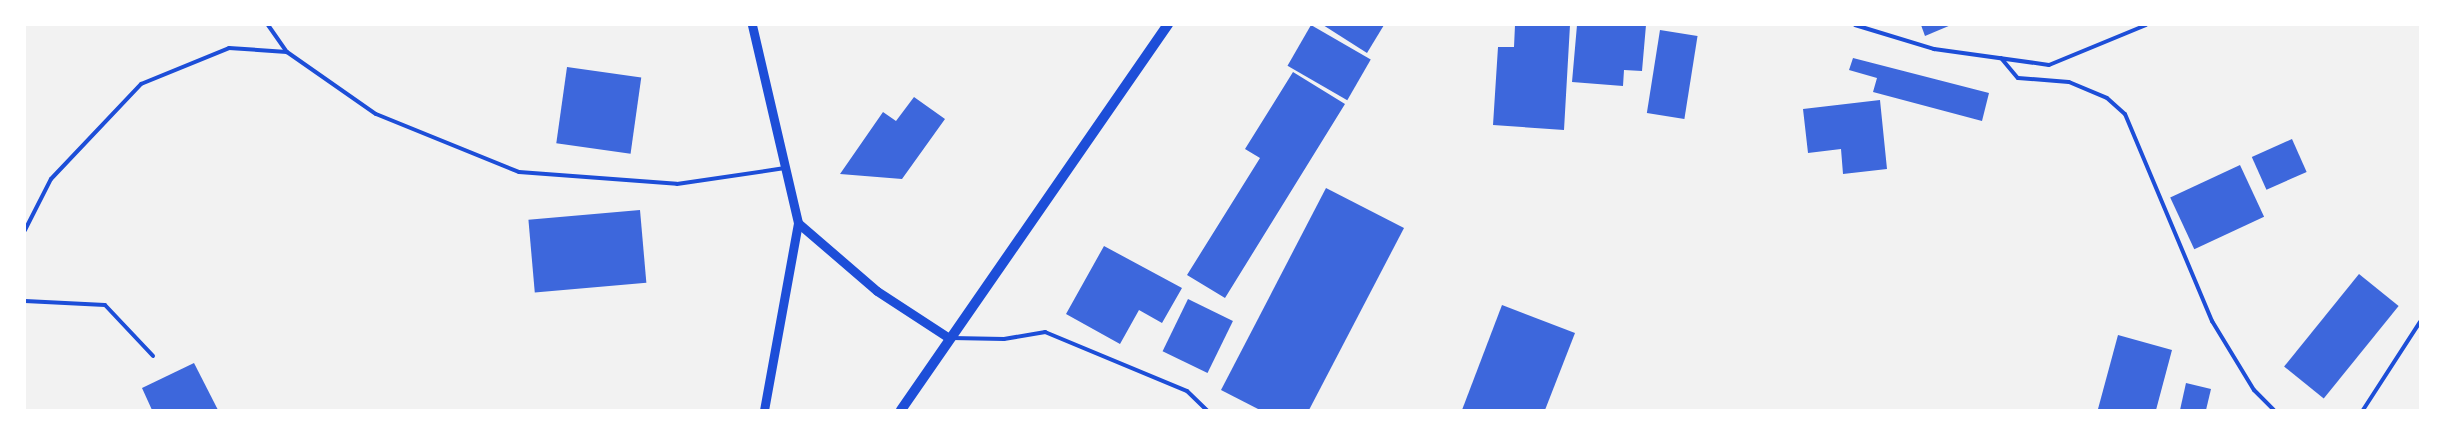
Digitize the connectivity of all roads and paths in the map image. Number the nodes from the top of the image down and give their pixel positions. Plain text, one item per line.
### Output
1 (268, 25) edge
2 (752, 25) edge
3 (1168, 25) edge
4 (1855, 25) edge
5 (2146, 25) edge
6 (287, 52) junction
7 (2001, 58) junction
8 (785, 168) junction
9 (798, 223) junction
10 (25, 230) edge
11 (25, 301) edge
12 (2420, 322) edge
13 (949, 338) junction
14 (153, 356) dead end
15 (764, 410) edge
16 (901, 410) edge
17 (1207, 410) edge
18 (2274, 410) edge
19 (2363, 410) edge

1 - 6 lane
2 - 8 street
3 - 13 main road
4 - 7 lane
5 - 7 lane
6 - 8 lane
6 - 10 lane
7 - 18 lane
8 - 9 street
9 - 13 street
9 - 15 street
11 - 14 lane
12 - 19 lane
13 - 16 main road
13 - 17 lane

